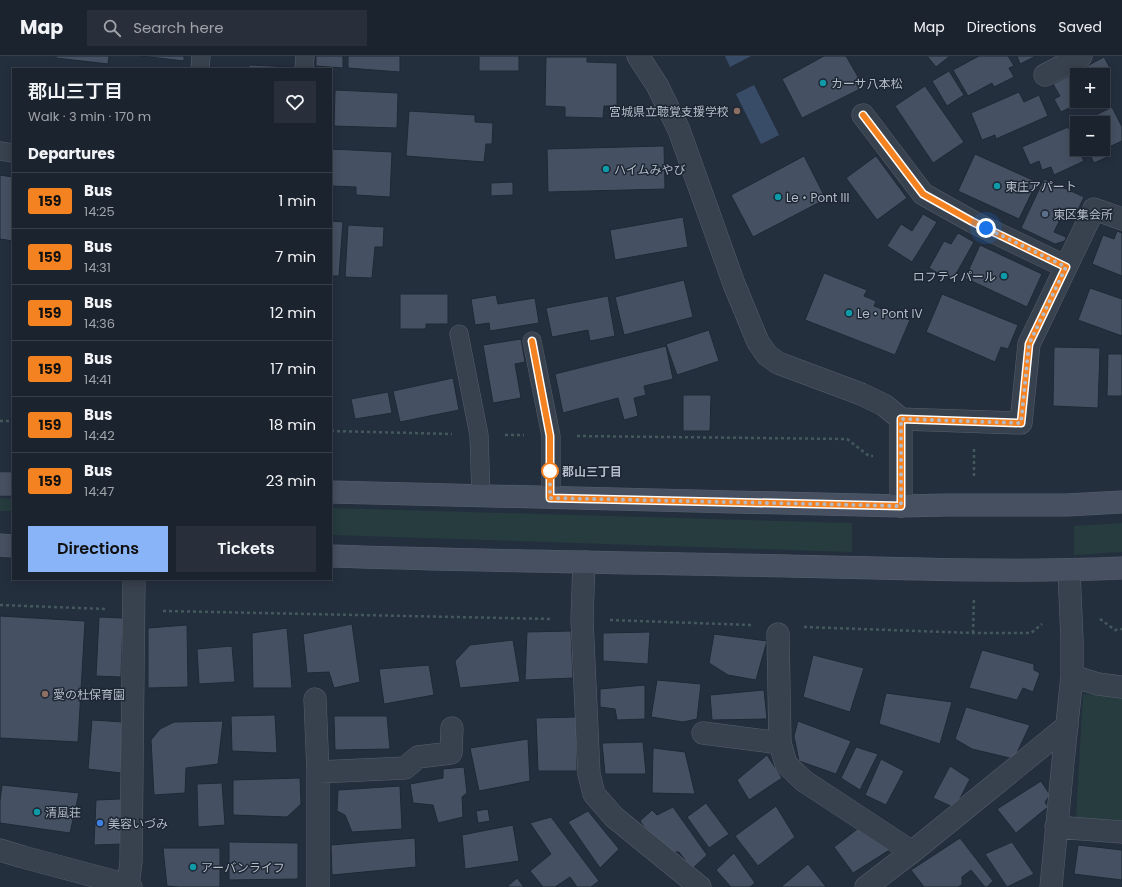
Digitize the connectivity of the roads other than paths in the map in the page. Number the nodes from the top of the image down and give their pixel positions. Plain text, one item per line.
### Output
1 (201, 56) edge
2 (305, 56) edge
3 (638, 56) edge
4 (1081, 56) edge
5 (200, 68) edge
6 (304, 68) edge
7 (1045, 75) dead end
8 (863, 115) dead end
9 (0, 151) edge
10 (12, 153) edge
11 (1122, 219) edge
12 (1066, 267) junction
13 (458, 334) dead end
14 (532, 341) dead end
15 (901, 419) junction
16 (0, 484) edge
17 (12, 484) edge
18 (332, 492) edge
19 (481, 496) junction
20 (550, 498) junction
21 (1122, 502) edge
22 (901, 506) junction
23 (0, 546) edge
24 (12, 546) edge
25 (332, 556) edge
26 (584, 562) junction
27 (1122, 568) edge
28 (1069, 571) junction
29 (134, 580) edge
30 (778, 634) dead end
31 (1072, 676) junction
32 (1122, 686) edge
33 (315, 699) dead end
34 (1067, 726) junction
35 (452, 728) dead end
36 (703, 733) dead end
37 (780, 743) junction
38 (318, 772) junction
39 (1056, 826) junction
40 (1122, 832) edge
41 (0, 850) edge
42 (912, 852) junction
43 (130, 886) edge
44 (318, 887) edge
45 (700, 887) edge
46 (866, 887) edge
47 (1051, 887) edge

1 - 5 lane
2 - 6 lane
3 - 15 street
4 - 7 street
8 - 12 street
9 - 10 lane
11 - 12 street
12 - 15 street
13 - 19 lane
14 - 20 lane
15 - 22 street
16 - 17 street
18 - 19 street
19 - 20 street
20 - 22 street
21 - 22 street
23 - 24 street
25 - 26 street
26 - 28 street
26 - 45 street
27 - 28 street
28 - 31 street
29 - 43 street
30 - 37 street
31 - 32 street
31 - 34 street
33 - 38 street
34 - 39 street
34 - 42 street
35 - 38 street
36 - 37 street
37 - 42 street
38 - 44 street
39 - 40 street
39 - 47 street
41 - 43 street
42 - 46 street

